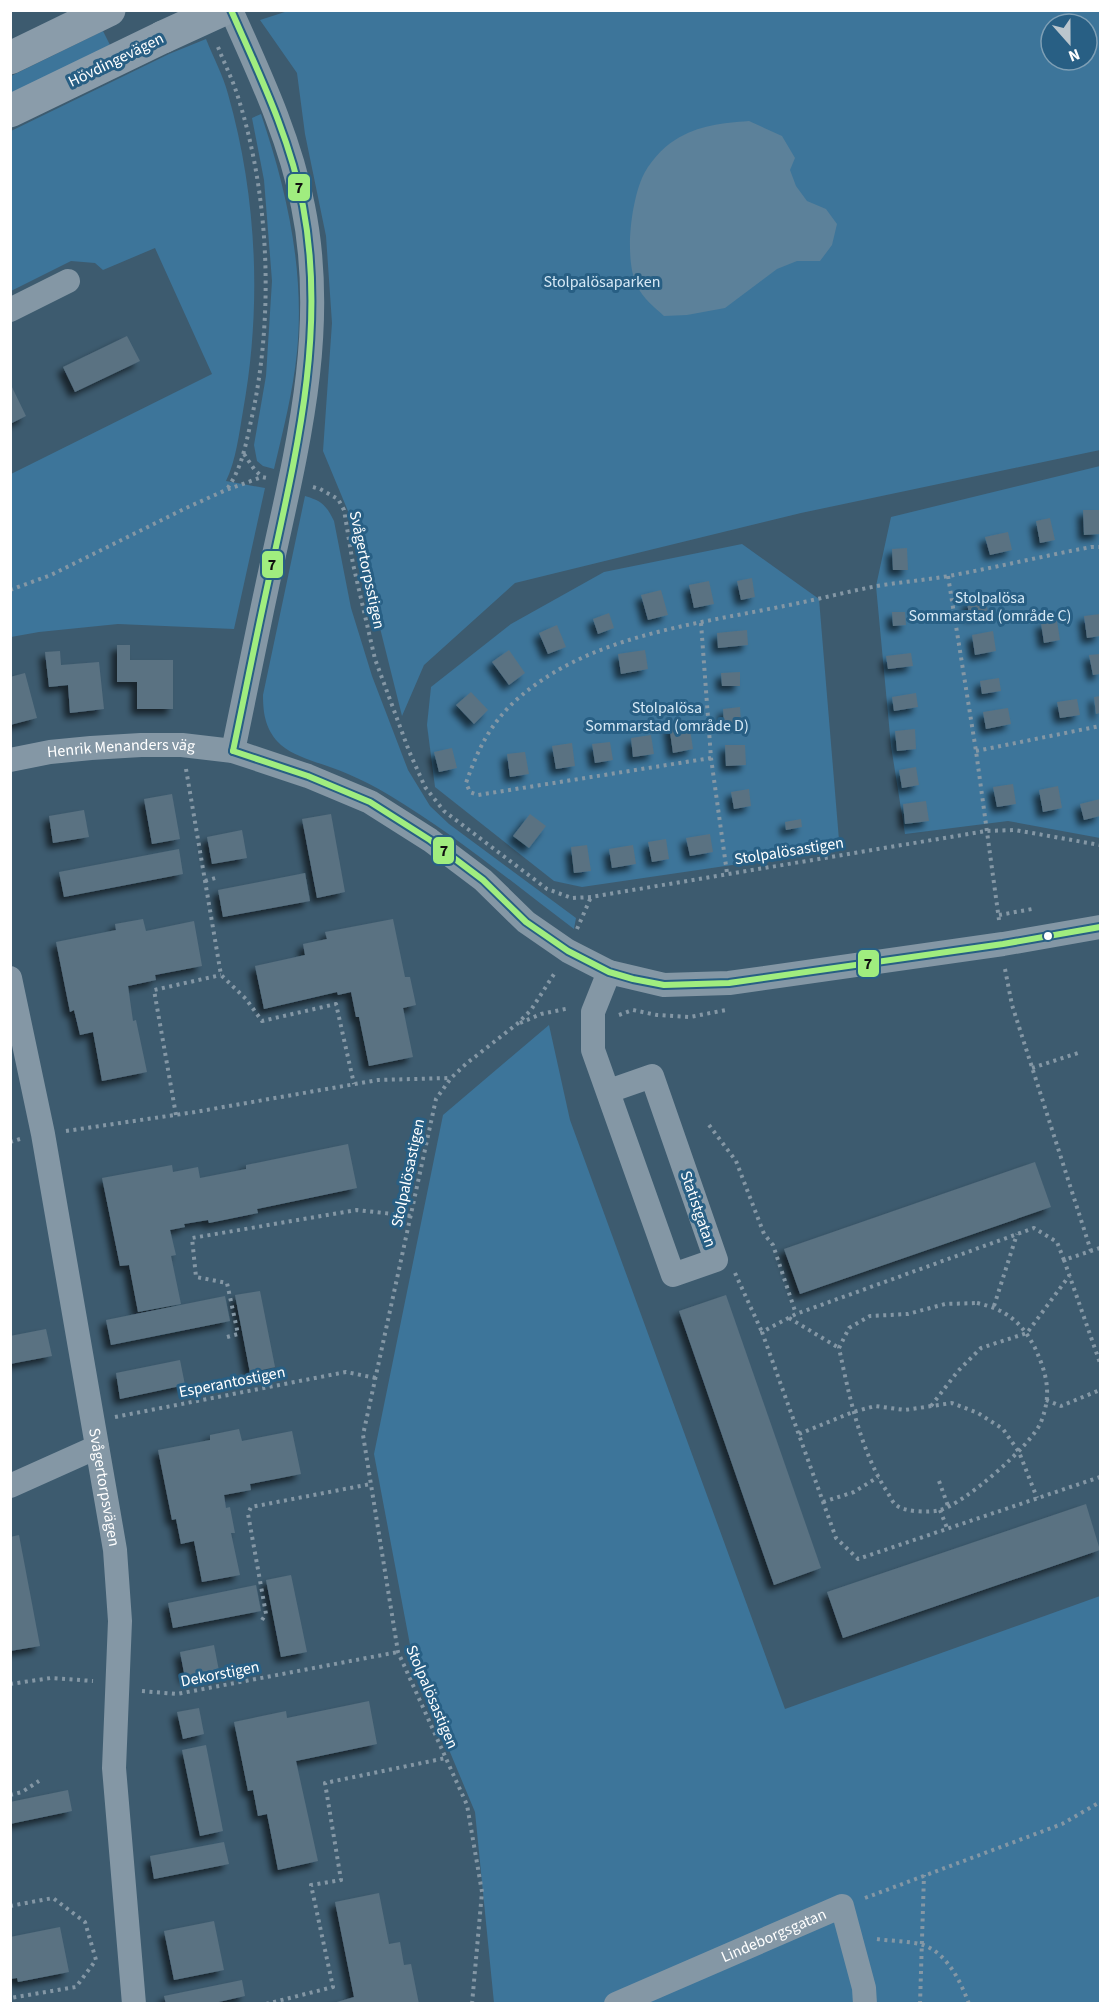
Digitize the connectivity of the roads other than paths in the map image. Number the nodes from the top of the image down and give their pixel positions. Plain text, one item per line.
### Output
1 (109, 10) edge
2 (222, 10) edge
3 (231, 10) edge
4 (10, 58) edge
5 (10, 111) edge
6 (68, 281) dead end
7 (10, 309) edge
8 (234, 751) junction
9 (10, 760) edge
10 (1101, 927) edge
11 (609, 972) junction
12 (10, 978) edge
13 (609, 1091) junction
14 (95, 1436) junction
15 (10, 1486) edge
16 (134, 2004) edge
17 (616, 2004) edge
18 (864, 2004) edge

1 - 4 street
2 - 5 street, Hövdingevägen, bridge
3 - 8 street
6 - 7 street
8 - 9 street, Henrik Menanders väg
8 - 11 street, Henrik Menanders väg
10 - 11 street, Henrik Menanders väg
11 - 13 street, Statistgatan
12 - 14 street, Svågertorpsvägen
13 - 13 street, Statistgatan
14 - 15 street
14 - 16 street, Svågertorpsvägen
17 - 18 street, Lindeborgsgatan

